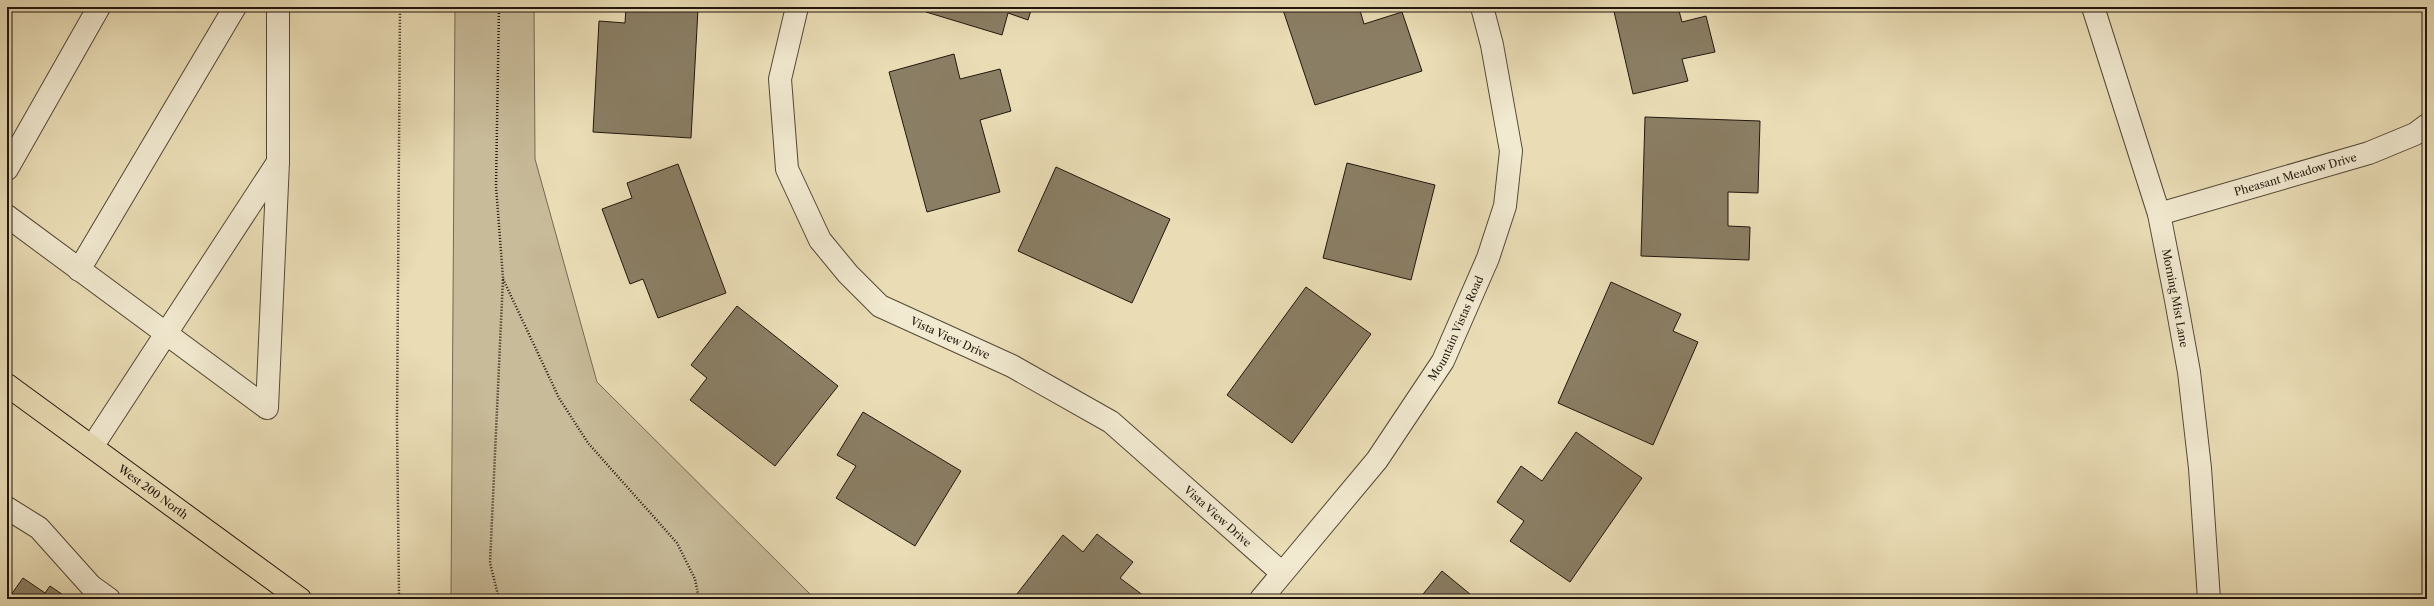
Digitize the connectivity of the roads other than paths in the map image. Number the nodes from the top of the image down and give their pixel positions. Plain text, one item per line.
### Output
1 (100, 7) edge
2 (235, 7) edge
3 (278, 7) edge
4 (797, 7) edge
5 (1482, 7) edge
6 (2093, 7) edge
7 (2427, 126) edge
8 (278, 162) junction
9 (7, 168) edge
10 (2159, 214) junction
11 (7, 216) edge
12 (79, 270) junction
13 (166, 334) junction
14 (7, 385) edge
15 (92, 447) junction
16 (7, 508) edge
17 (1282, 573) junction
18 (109, 599) edge
19 (300, 599) edge
20 (1261, 599) edge
21 (2208, 599) edge

1 - 9 street
2 - 12 street
3 - 8 street
4 - 17 street, Vista View Drive
5 - 17 street, Mountain Vistas Road
6 - 10 street, Morning Mist Lane
7 - 10 street, Pheasant Meadow Drive
8 - 13 street
8 - 13 street
10 - 21 street, Morning Mist Lane
11 - 12 street
12 - 13 street
13 - 15 street
14 - 15 main road, West 200 North
15 - 19 main road, West 200 North
16 - 18 street
17 - 20 street, Mountain Vistas Road

